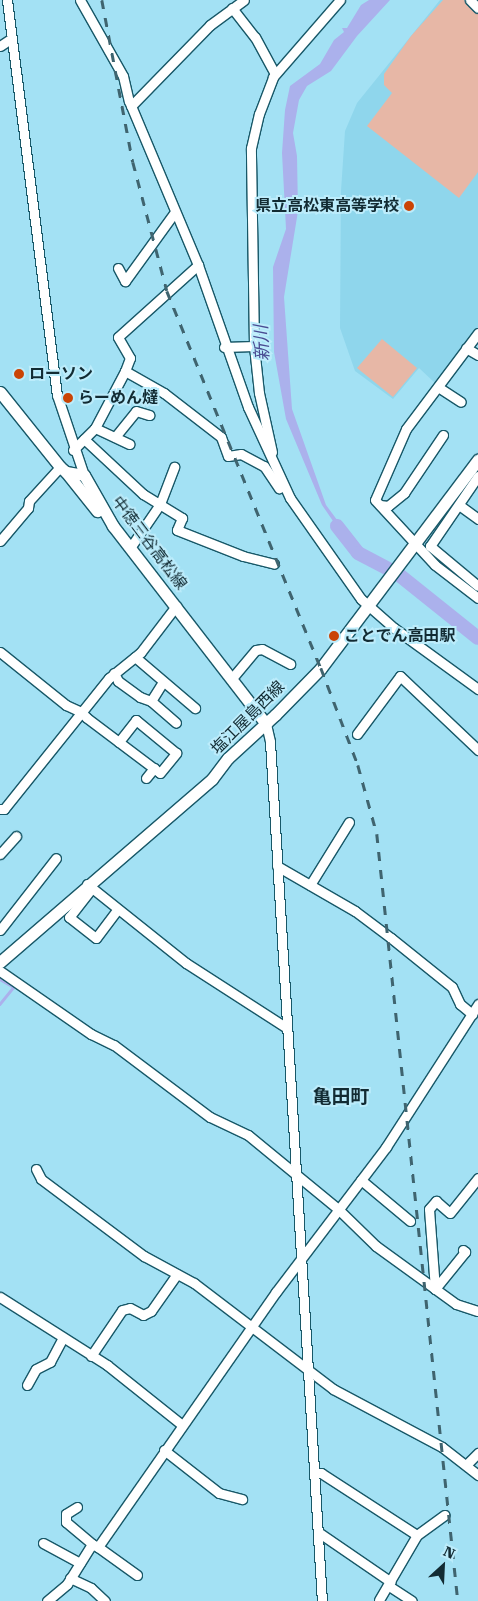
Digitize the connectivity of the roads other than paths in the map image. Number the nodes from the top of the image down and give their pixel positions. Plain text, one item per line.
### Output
1 (7, 0) edge
2 (80, 0) edge
3 (244, 0) edge
4 (340, 0) edge
5 (470, 0) edge
6 (232, 8) junction
7 (478, 8) edge
8 (12, 38) junction
9 (0, 46) edge
10 (275, 74) junction
11 (131, 106) junction
12 (175, 212) junction
13 (198, 266) junction
14 (118, 268) dead end
15 (478, 333) edge
16 (254, 346) junction
17 (224, 347) junction
18 (466, 348) junction
19 (478, 355) edge
20 (125, 371) junction
21 (438, 387) junction
22 (0, 392) edge
23 (461, 402) dead end
24 (149, 415) dead end
25 (95, 428) junction
26 (443, 435) dead end
27 (115, 437) junction
28 (84, 438) junction
29 (130, 444) dead end
30 (73, 450) junction
31 (478, 460) edge
32 (274, 462) junction
33 (174, 467) dead end
34 (63, 469) junction
35 (84, 475) junction
36 (478, 476) edge
37 (290, 498) junction
38 (160, 504) junction
39 (380, 505) junction
40 (459, 505) junction
41 (478, 519) edge
42 (113, 526) junction
43 (0, 542) edge
44 (130, 548) junction
45 (413, 548) junction
46 (274, 564) dead end
47 (478, 586) edge
48 (478, 598) edge
49 (371, 605) junction
50 (176, 606) junction
51 (0, 652) edge
52 (134, 657) junction
53 (290, 664) dead end
54 (114, 673) junction
55 (233, 677) junction
56 (161, 685) dead end
57 (478, 689) edge
58 (151, 700) junction
59 (196, 708) dead end
60 (81, 712) junction
61 (176, 723) dead end
62 (266, 724) junction
63 (358, 734) dead end
64 (119, 742) junction
65 (478, 750) edge
66 (154, 768) junction
67 (146, 778) dead end
68 (0, 809) edge
69 (349, 822) dead end
70 (16, 836) dead end
71 (0, 854) edge
72 (56, 858) dead end
73 (277, 866) junction
74 (310, 885) junction
75 (89, 886) junction
76 (117, 910) junction
77 (0, 930) edge
78 (0, 962) edge
79 (0, 971) edge
80 (478, 1004) edge
81 (472, 1014) junction
82 (287, 1028) junction
83 (36, 1170) dead end
84 (296, 1176) junction
85 (478, 1178) edge
86 (362, 1180) junction
87 (338, 1208) junction
88 (410, 1220) dead end
89 (463, 1250) dead end
90 (301, 1258) junction
91 (177, 1274) junction
92 (436, 1289) junction
93 (0, 1297) edge
94 (478, 1311) edge
95 (252, 1325) junction
96 (63, 1338) junction
97 (91, 1356) junction
98 (308, 1368) junction
99 (27, 1385) dead end
100 (181, 1424) junction
101 (164, 1450) junction
102 (478, 1453) edge
103 (468, 1464) junction
104 (314, 1472) junction
105 (478, 1476) edge
106 (242, 1499) dead end
107 (77, 1507) dead end
108 (445, 1515) dead end
109 (318, 1532) junction
110 (416, 1536) junction
111 (43, 1543) dead end
112 (95, 1545) junction
113 (80, 1563) junction
114 (137, 1575) dead end
115 (70, 1578) junction
116 (390, 1584) junction
117 (380, 1600) edge
118 (47, 1601) edge
119 (104, 1601) edge
120 (322, 1601) edge
121 (412, 1601) edge

1 - 8 street
2 - 11 street
3 - 6 street
4 - 10 street
5 - 7 street
6 - 10 street
6 - 11 street
8 - 9 street
8 - 30 street
10 - 16 street
11 - 12 street
12 - 13 street
12 - 14 street
13 - 17 street
13 - 20 street
15 - 18 street
16 - 17 street
16 - 32 street
17 - 32 street
18 - 19 street
18 - 21 street
20 - 25 street
20 - 37 street
21 - 23 street
21 - 39 street
22 - 34 main road
24 - 27 street
25 - 27 street
25 - 28 street
26 - 39 street
27 - 29 street
28 - 30 street
28 - 38 street
30 - 35 street
31 - 45 main road, 塩江屋島西線
32 - 37 street
33 - 38 street
34 - 35 main road
34 - 42 main road
34 - 43 street
35 - 42 main road, 中徳三谷高松線
36 - 40 street
37 - 49 street
38 - 44 street
38 - 46 street
39 - 45 street
40 - 41 street
40 - 47 street
42 - 44 main road, 中徳三谷高松線
44 - 50 main road, 中徳三谷高松線
45 - 48 street
45 - 49 main road, 塩江屋島西線
49 - 57 street
49 - 62 main road, 塩江屋島西線
50 - 52 street
50 - 55 main road, 中徳三谷高松線
51 - 60 street
52 - 54 street
52 - 59 street
53 - 55 street
54 - 58 street
54 - 60 street
55 - 62 main road, 中徳三谷高松線
56 - 58 street
58 - 61 street
60 - 64 street
60 - 68 street
62 - 73 street
62 - 75 main road, 塩江屋島西線
63 - 65 street
64 - 66 street
64 - 66 street
66 - 67 street
69 - 74 street
70 - 71 street
72 - 77 street
73 - 74 street
73 - 82 street
74 - 81 street
75 - 76 street
75 - 76 street
75 - 78 main road, 塩江屋島西線
76 - 82 street
79 - 84 street
80 - 81 street
81 - 86 street
82 - 84 street
83 - 91 street
84 - 87 street
84 - 90 street
85 - 92 street
86 - 87 street
86 - 88 street
87 - 90 street
87 - 92 street
89 - 92 street
90 - 95 street
90 - 98 street
91 - 95 street
91 - 97 street
92 - 94 street
93 - 96 street
95 - 98 street
95 - 100 street
96 - 97 street
96 - 99 street
97 - 100 street
98 - 103 street
98 - 104 street
100 - 101 street
101 - 106 street
101 - 112 street
102 - 103 street
103 - 105 street
104 - 109 street
104 - 110 street
107 - 112 street
108 - 110 street
109 - 116 street
109 - 120 street
110 - 116 street
111 - 113 street
112 - 113 street
112 - 114 street
113 - 115 street
115 - 118 street
115 - 119 street
116 - 117 street
116 - 121 street

